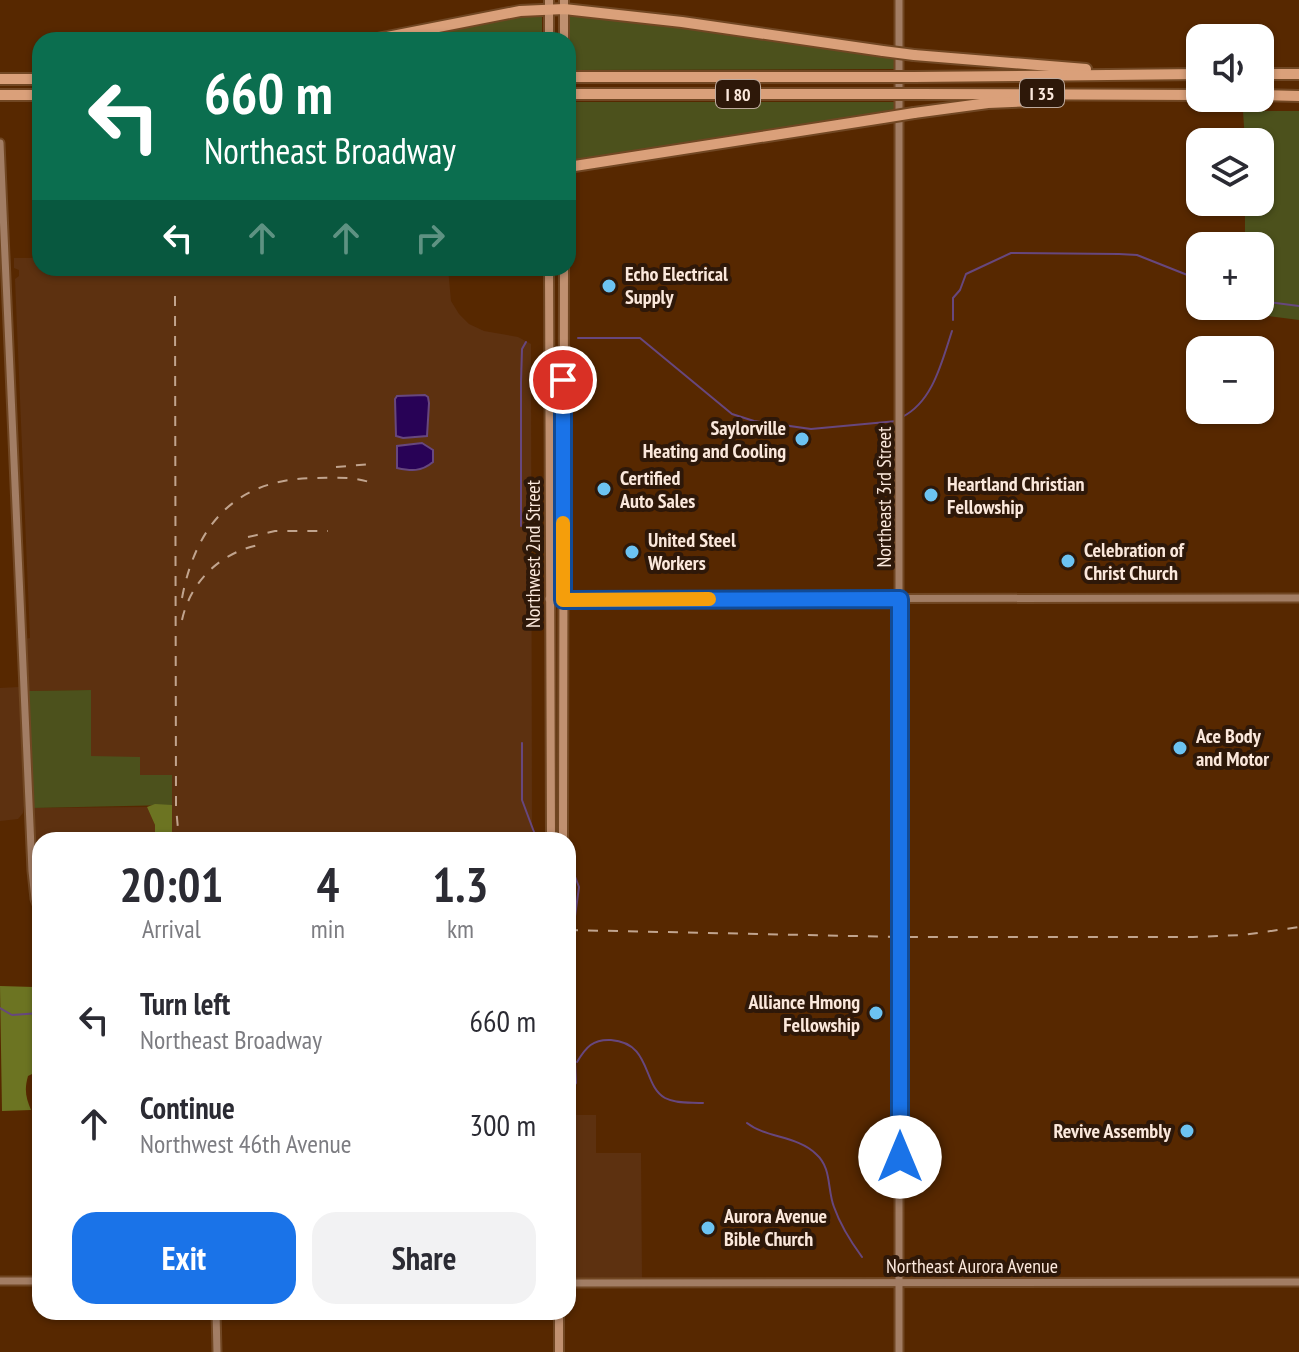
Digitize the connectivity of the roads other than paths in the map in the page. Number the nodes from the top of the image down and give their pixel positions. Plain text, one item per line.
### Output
1 (535, 0) edge
2 (899, 0) edge
3 (549, 4) edge
4 (564, 4) edge
5 (504, 14) junction
6 (413, 32) edge
7 (549, 32) edge
8 (564, 32) edge
9 (1168, 74) junction
10 (1186, 74) edge
11 (1274, 74) edge
12 (1299, 74) edge
13 (576, 77) edge
14 (0, 79) edge
15 (32, 79) edge
16 (576, 94) edge
17 (914, 94) joint
18 (0, 95) edge
19 (32, 95) edge
20 (1171, 95) junction
21 (1186, 95) edge
22 (1274, 95) edge
23 (1299, 96) edge
24 (0, 143) edge
25 (576, 166) edge
26 (549, 276) edge
27 (564, 276) edge
28 (1299, 598) edge
29 (549, 599) junction
30 (900, 599) junction
31 (563, 600) junction
32 (551, 832) edge
33 (563, 832) edge
34 (32, 871) edge
35 (0, 1281) edge
36 (32, 1281) edge
37 (1299, 1282) edge
38 (576, 1283) edge
39 (900, 1283) junction
40 (216, 1320) edge
41 (559, 1320) edge
42 (217, 1352) edge
43 (559, 1352) edge
44 (899, 1352) edge

1 - 5 highway
2 - 30 street, Northeast 3rd Street
3 - 4 highway
3 - 5 highway
3 - 7 main road
4 - 8 main road
4 - 9 highway, bridge
5 - 6 highway
9 - 10 highway, I 80
9 - 13 highway, I 80, bridge
11 - 12 highway
14 - 15 highway
16 - 17 highway, I 80, bridge
17 - 20 highway, I 35
18 - 19 highway
20 - 21 highway, I 35
20 - 25 highway, bridge
22 - 23 highway
24 - 34 street
26 - 29 main road, Northwest 2nd Street
27 - 31 main road, Northwest 2nd Street
28 - 30 street
29 - 31 street
29 - 32 main road, Northwest 2nd Street
30 - 31 street
30 - 39 street, Northeast 3rd Street
31 - 33 main road, Northwest 2nd Street
35 - 36 street
37 - 39 street, Northeast Aurora Avenue
38 - 39 street, Northeast Aurora Avenue
39 - 44 street, Northeast 3rd Street
40 - 42 street
41 - 43 main road

